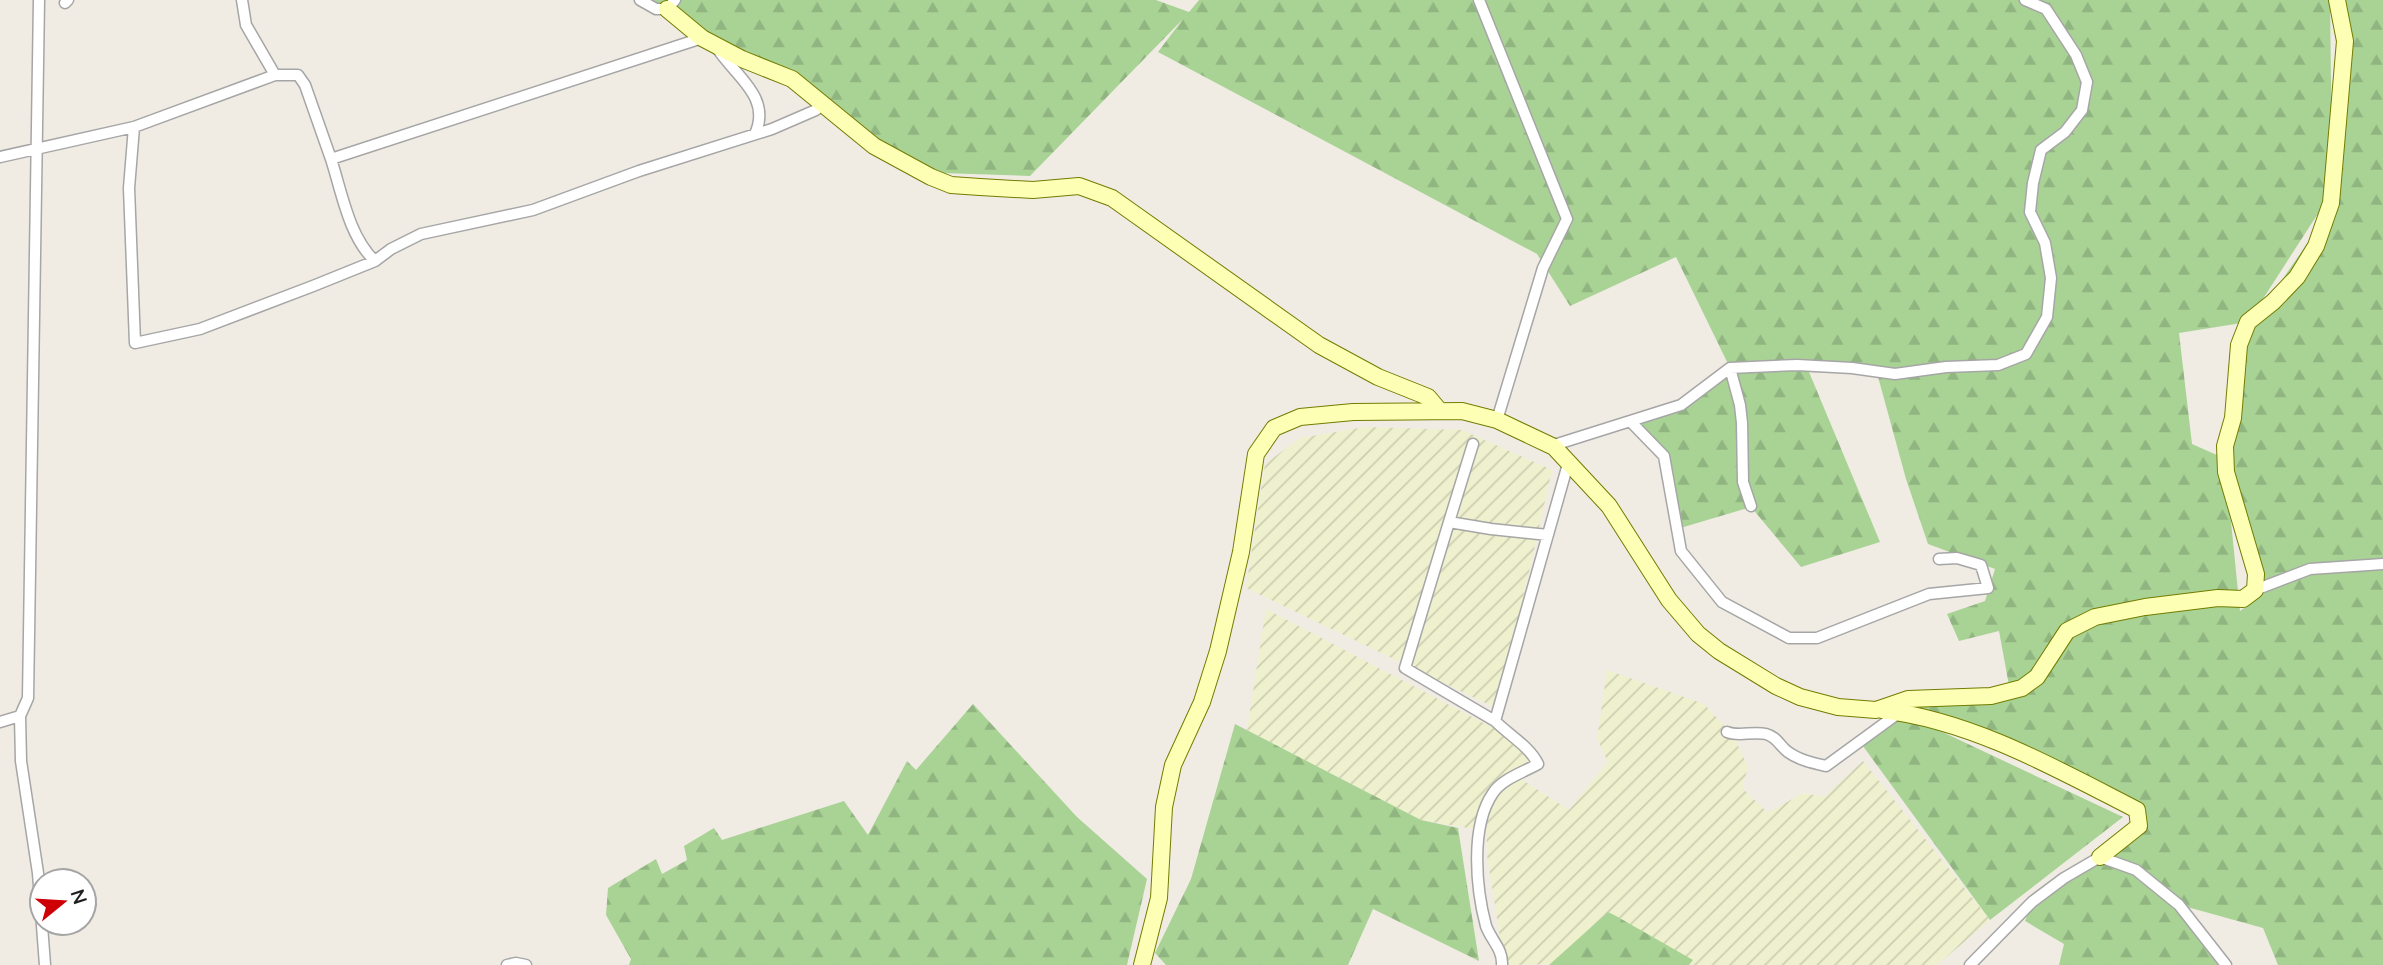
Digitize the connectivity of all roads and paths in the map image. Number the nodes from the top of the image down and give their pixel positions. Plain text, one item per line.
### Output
1 (39, 0) edge
2 (242, 0) edge
3 (640, 0) edge
4 (1479, 0) edge
5 (2025, 0) edge
6 (2337, 0) edge
7 (671, 5) edge
8 (708, 41) junction
9 (275, 75) junction
10 (823, 103) junction
11 (134, 127) junction
12 (755, 134) junction
13 (36, 150) junction
14 (0, 158) edge
15 (331, 159) junction
16 (375, 261) junction
17 (1730, 368) junction
18 (1439, 410) junction
19 (1497, 420) junction
20 (1631, 422) junction
21 (1474, 444) dead end
22 (1551, 446) junction
23 (1568, 464) junction
24 (1751, 506) dead end
25 (1449, 522) junction
26 (1548, 535) junction
27 (1939, 559) dead end
28 (2383, 564) edge
29 (2255, 590) junction
30 (1876, 710) junction
31 (1900, 712) junction
32 (20, 716) junction
33 (1495, 721) junction
34 (0, 722) edge
35 (1727, 732) dead end
36 (2100, 857) junction
37 (45, 965) edge
38 (507, 965) edge
39 (526, 965) edge
40 (1142, 965) edge
41 (1502, 965) edge
42 (1969, 965) edge
43 (2226, 965) edge

1 - 13 street
2 - 9 street
3 - 7 street
4 - 19 street
5 - 17 street
6 - 29 street
7 - 8 street
8 - 10 street
8 - 12 street
8 - 15 street
9 - 11 street
9 - 15 street
10 - 12 street
10 - 18 street
11 - 13 street
11 - 16 street
12 - 16 street
13 - 14 street
13 - 32 street
15 - 16 street
17 - 20 street
17 - 24 street
18 - 19 street
18 - 40 street
19 - 22 street
20 - 22 street
20 - 27 street
21 - 25 street
22 - 23 street
23 - 26 street
23 - 30 street
25 - 26 street
25 - 33 street
26 - 33 street
28 - 29 street
29 - 30 street
30 - 31 street
31 - 35 street
31 - 36 street
32 - 34 street
32 - 37 street
33 - 41 street
36 - 42 street
36 - 43 street
38 - 39 street

